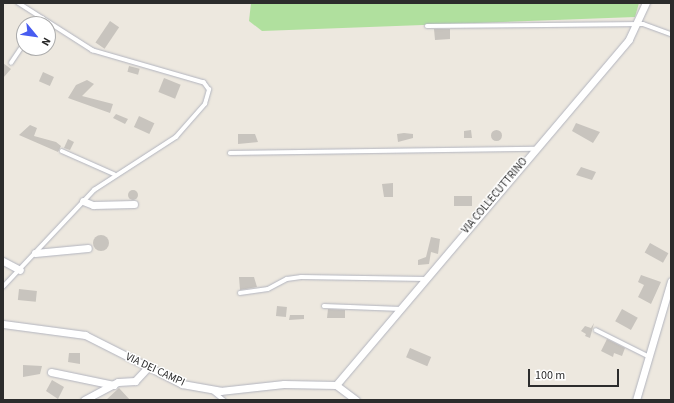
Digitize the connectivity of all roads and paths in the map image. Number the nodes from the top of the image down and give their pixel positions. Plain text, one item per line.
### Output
1 (18, 3) edge
2 (646, 3) edge
3 (39, 16) edge
4 (638, 25) junction
5 (427, 26) dead end
6 (56, 27) edge
7 (671, 34) edge
8 (16, 56) edge
9 (11, 63) dead end
10 (534, 149) junction
11 (62, 151) dead end
12 (230, 153) dead end
13 (114, 174) junction
14 (83, 201) junction
15 (134, 204) dead end
16 (88, 248) dead end
17 (35, 253) junction
18 (3, 261) edge
19 (20, 270) junction
20 (426, 279) junction
21 (671, 281) edge
22 (3, 287) edge
23 (240, 293) dead end
24 (324, 306) dead end
25 (400, 309) junction
26 (3, 324) edge
27 (596, 330) dead end
28 (648, 356) junction
29 (148, 367) junction
30 (51, 372) dead end
31 (114, 385) junction
32 (336, 385) junction
33 (209, 389) junction
34 (84, 400) edge
35 (224, 400) edge
36 (356, 400) edge
37 (636, 400) edge

1 - 3 lane
2 - 4 street, VIA COLLECUTTRINO
4 - 5 lane
4 - 7 lane
4 - 10 street, VIA COLLECUTTRINO
6 - 13 lane
8 - 9 lane
10 - 12 lane
10 - 20 street, VIA COLLECUTTRINO
11 - 13 lane
13 - 14 lane
14 - 15 street
14 - 17 lane
16 - 17 street
17 - 19 lane
18 - 19 street
19 - 22 lane
20 - 23 lane
20 - 25 street, VIA COLLECUTTRINO
21 - 28 street
24 - 25 lane
25 - 32 street, VIA COLLECUTTRINO
26 - 29 street, VIA DEI CAMPI
27 - 28 lane
28 - 37 street
29 - 31 street
29 - 33 street, VIA DEI CAMPI
30 - 31 street
31 - 34 street
32 - 33 street, VIA DEI CAMPI
32 - 36 street
33 - 35 lane

